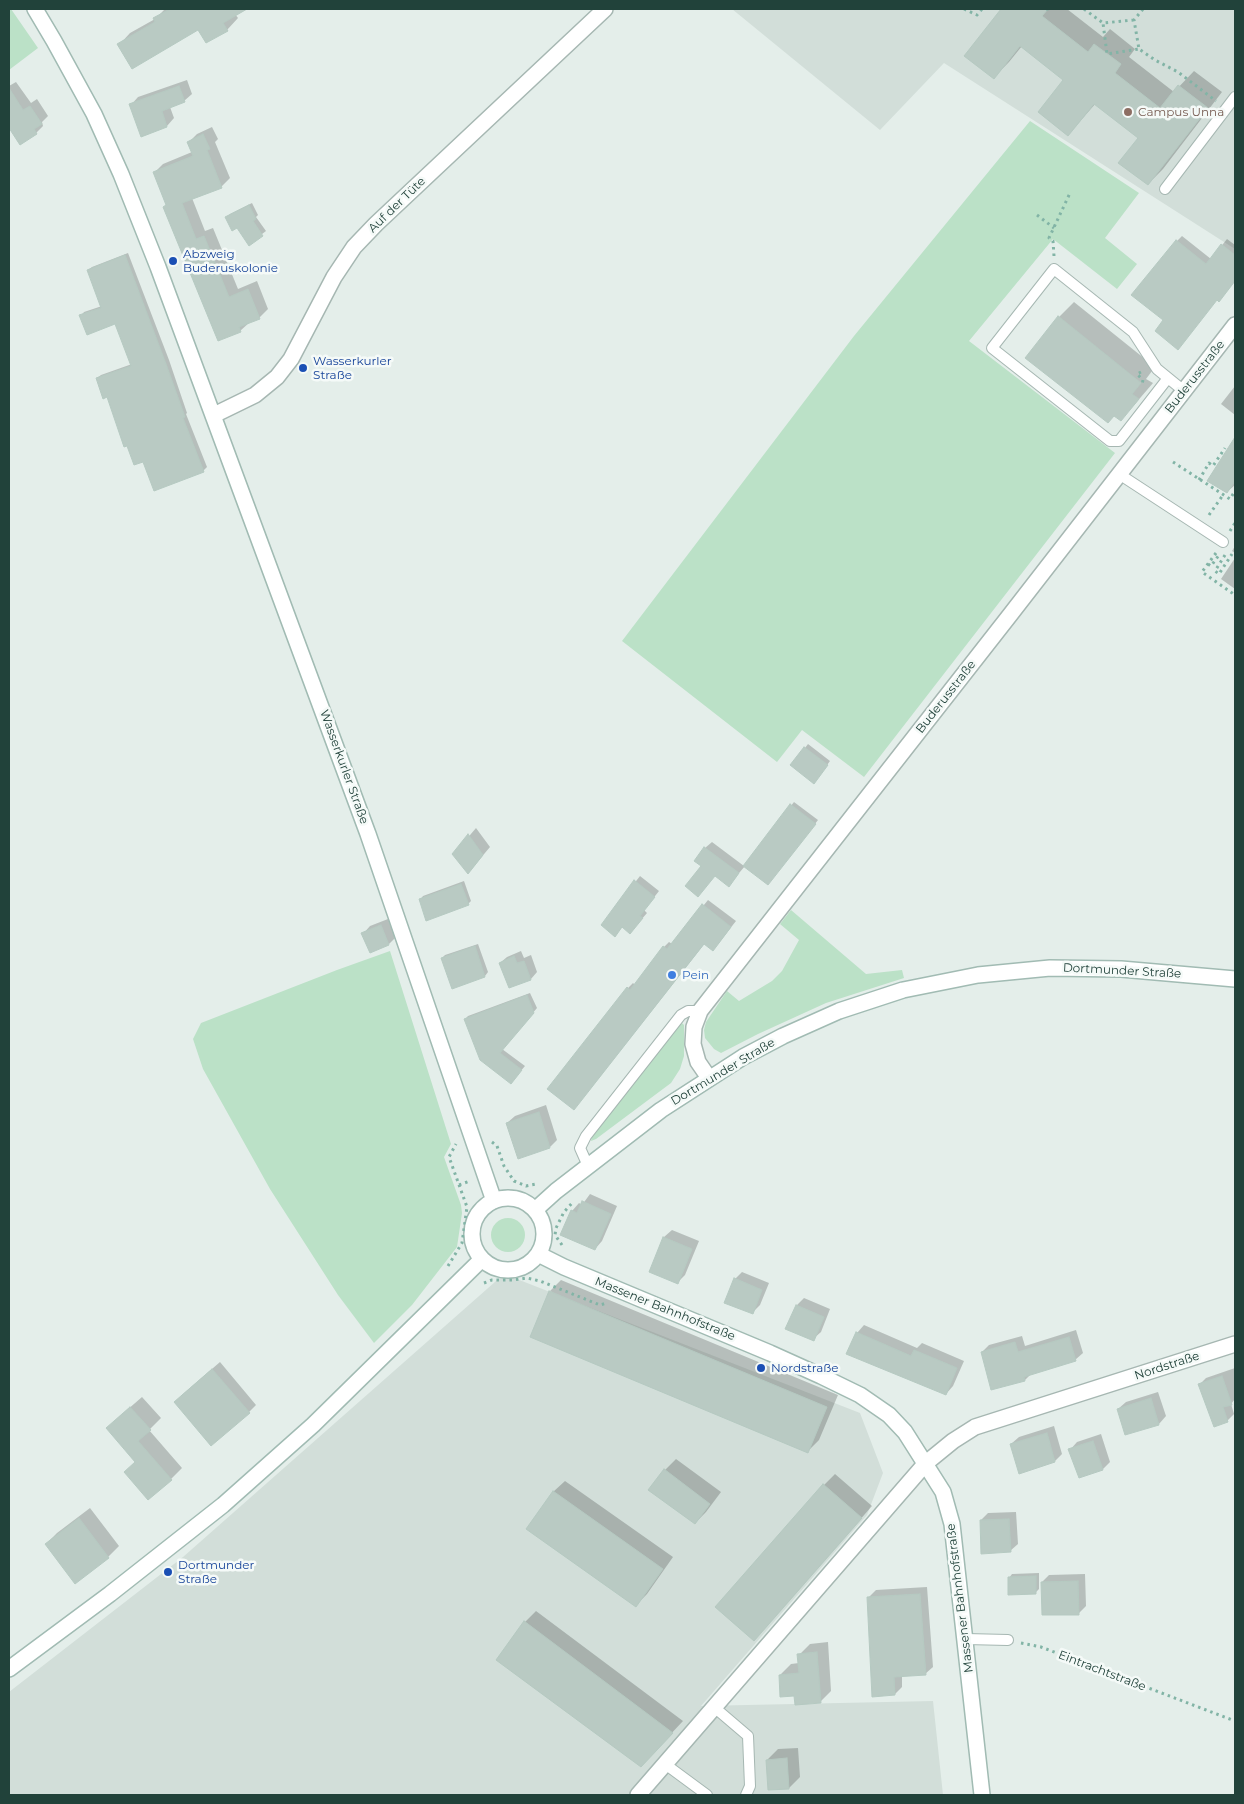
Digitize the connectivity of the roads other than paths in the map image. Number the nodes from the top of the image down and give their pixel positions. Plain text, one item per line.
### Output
1 (35, 9) edge
2 (605, 9) edge
3 (1235, 97) edge
4 (1166, 189) dead end
5 (1235, 325) edge
6 (1168, 378) junction
7 (1184, 391) junction
8 (214, 415) junction
9 (1120, 474) junction
10 (1223, 542) dead end
11 (1235, 979) edge
12 (700, 1011) junction
13 (709, 1078) junction
14 (588, 1166) junction
15 (494, 1201) junction
16 (535, 1210) junction
17 (538, 1254) junction
18 (482, 1259) junction
19 (1235, 1344) edge
20 (926, 1463) junction
21 (966, 1638) junction
22 (1008, 1640) road end
23 (9, 1670) edge
24 (714, 1707) junction
25 (665, 1764) junction
26 (638, 1795) edge
27 (707, 1795) edge
28 (746, 1795) edge
29 (982, 1795) edge

1 - 8 main road, Wasserkurler Straße
2 - 8 main road, Auf der Tüte
3 - 4 lane
5 - 7 main road, Buderusstraße
6 - 6 lane
6 - 7 lane
7 - 9 main road, Buderusstraße
8 - 15 main road, Wasserkurler Straße
9 - 10 lane
9 - 12 main road, Buderusstraße
11 - 13 main road, Dortmunder Straße
12 - 13 main road, Buderusstraße
12 - 14 lane
13 - 14 main road, Dortmunder Straße
14 - 16 main road, Dortmunder Straße
15 - 16 main road
15 - 18 main road
16 - 17 main road
17 - 18 main road
17 - 20 main road, Massener Bahnhofstraße
18 - 23 main road
19 - 20 main road, Nordstraße
20 - 21 main road, Massener Bahnhofstraße
20 - 24 main road, Nordstraße
21 - 22 lane
21 - 29 main road, Massener Bahnhofstraße
24 - 25 main road, Nordstraße
24 - 28 lane
25 - 26 main road, Nordstraße
25 - 27 lane

